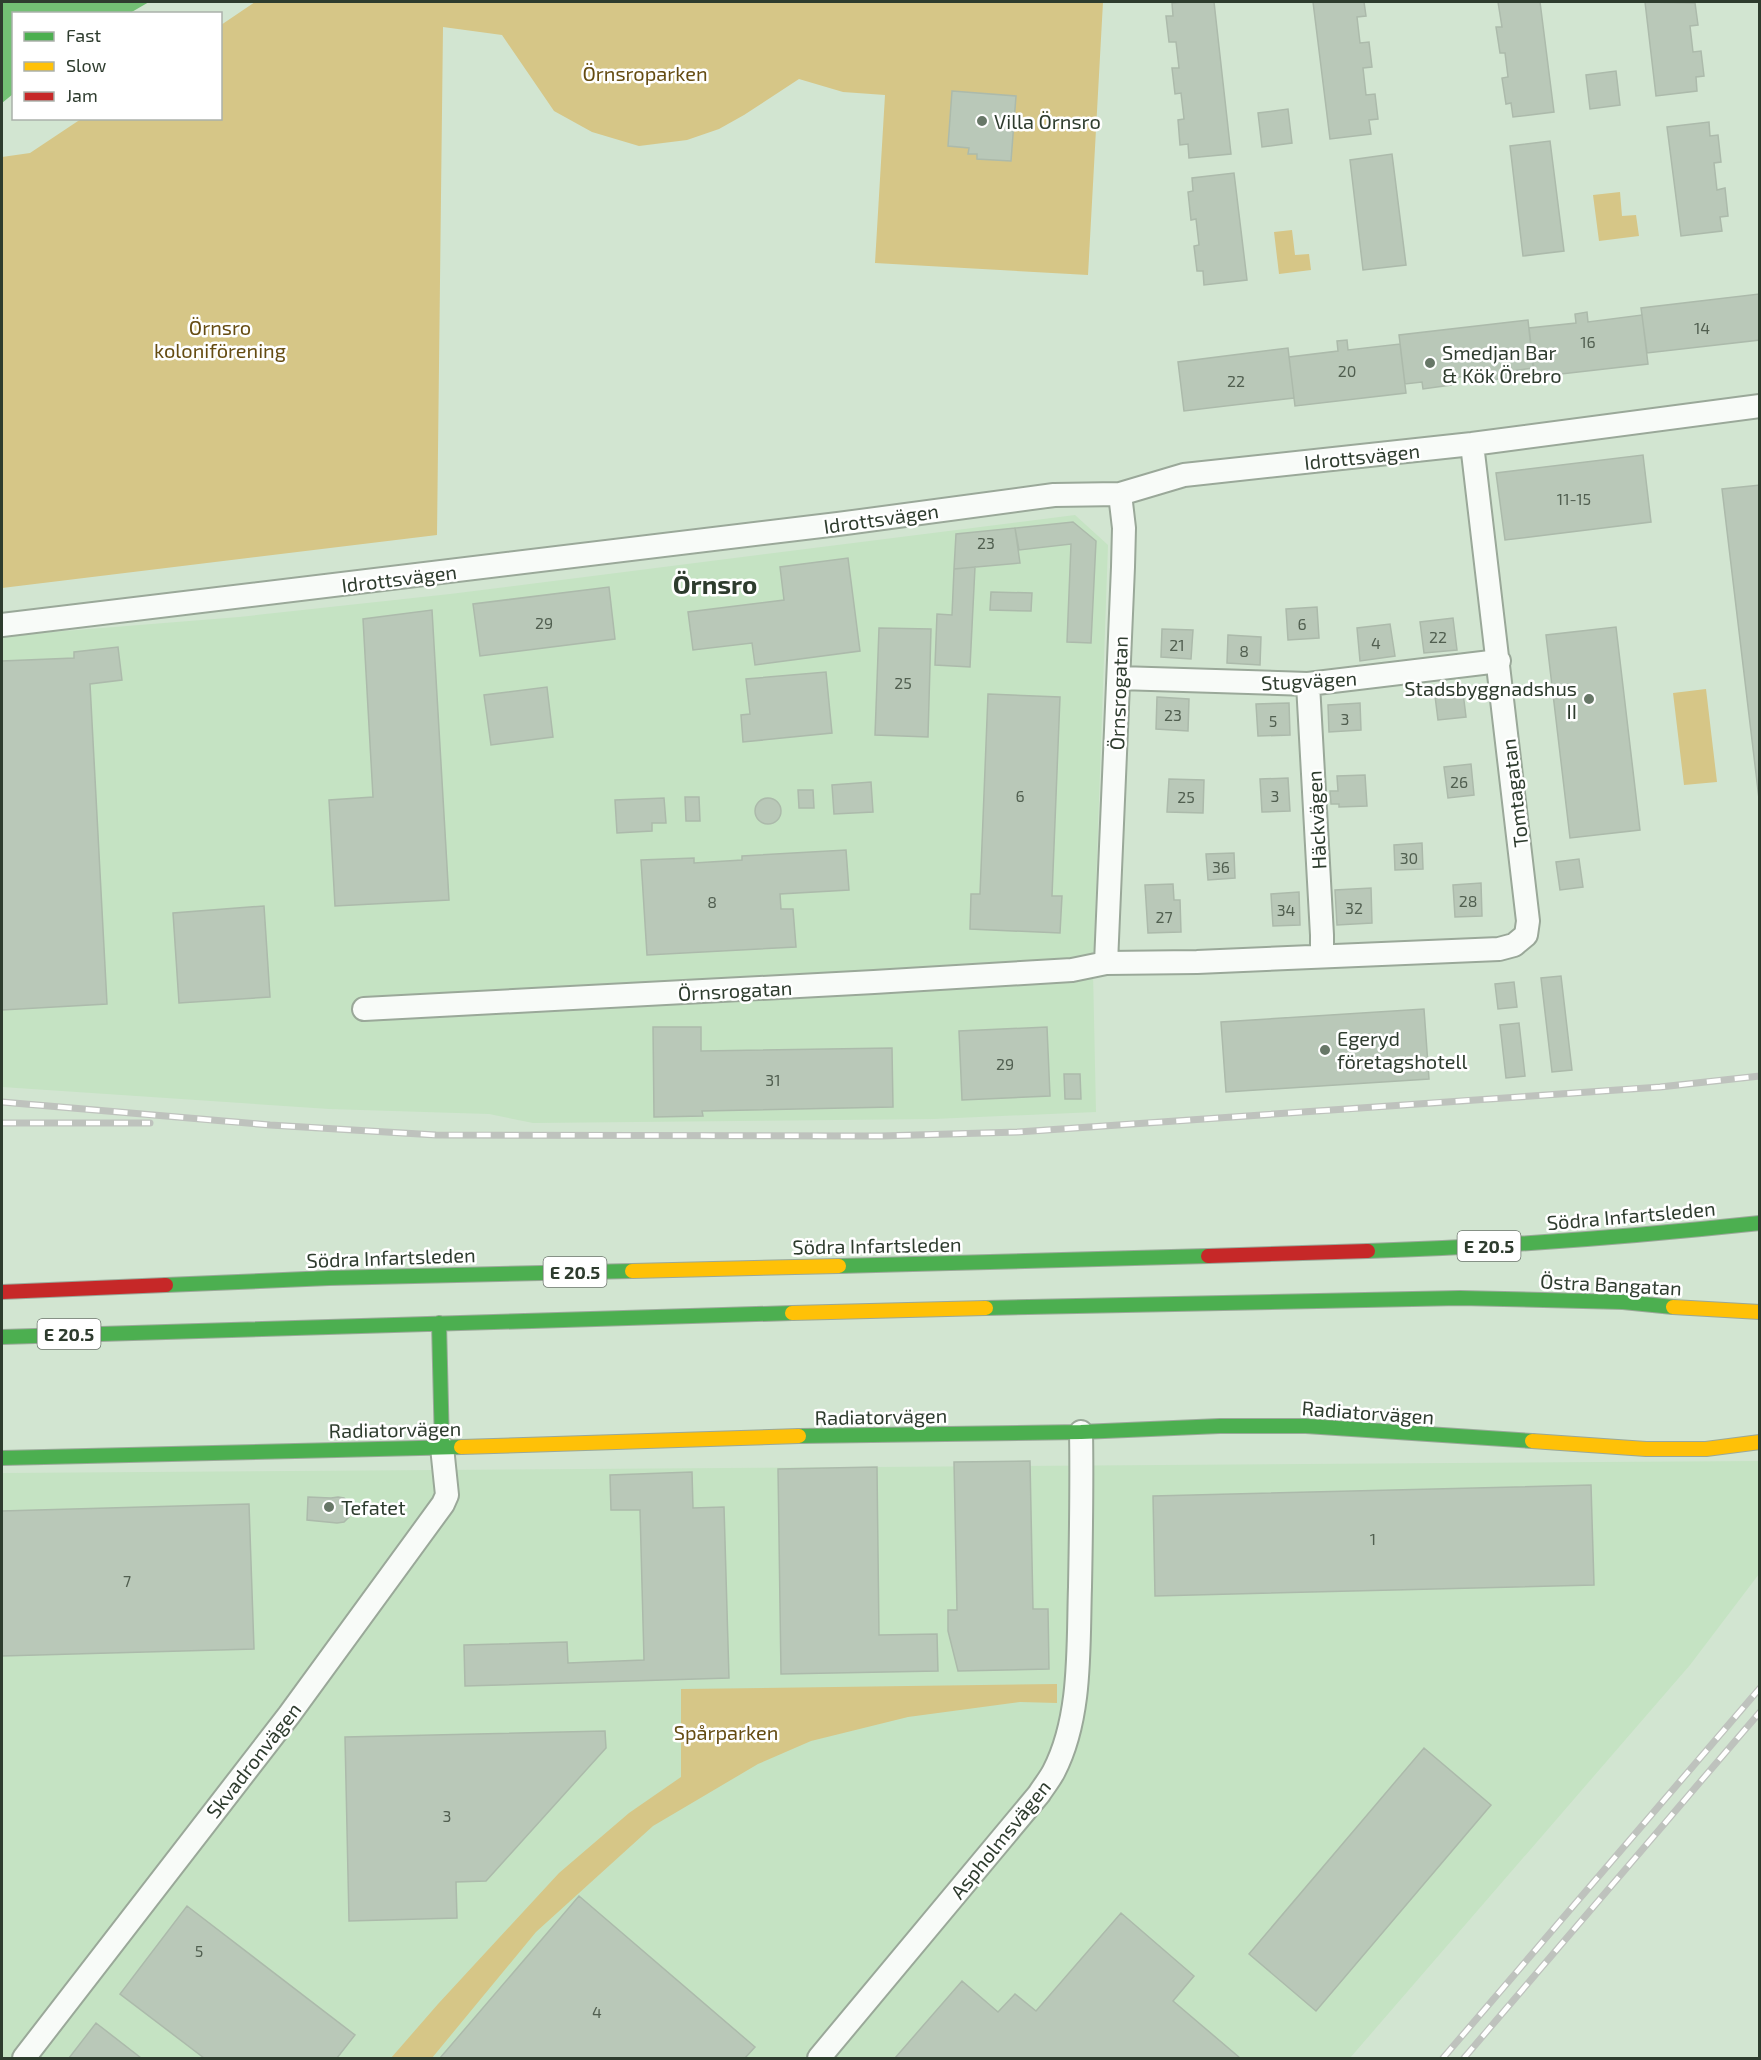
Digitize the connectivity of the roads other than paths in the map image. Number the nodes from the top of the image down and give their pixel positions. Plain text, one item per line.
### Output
1 (1760, 406) edge
2 (1472, 444) junction
3 (1120, 494) junction
4 (2, 626) edge
5 (1499, 661) junction
6 (1119, 678) junction
7 (1308, 684) junction
8 (1322, 956) junction
9 (1106, 963) junction
10 (364, 1010) dead end
11 (1756, 1224) edge
12 (2, 1292) edge
13 (1670, 1307) junction
14 (1760, 1312) edge
15 (439, 1323) junction
16 (1732, 1324) dead end
17 (2, 1337) edge
18 (1081, 1432) junction
19 (1760, 1442) edge
20 (442, 1447) junction
21 (2, 1458) edge
22 (24, 2058) edge
23 (819, 2058) edge

1 - 2 street, Idrottsvägen
2 - 3 street, Idrottsvägen
2 - 5 street, Tomtagatan
3 - 4 street, Idrottsvägen
3 - 6 street, Örnsrogatan
5 - 7 street, Stugvägen
5 - 8 street, Tomtagatan
6 - 7 street, Stugvägen
6 - 9 street, Örnsrogatan
7 - 8 street, Häckvägen
8 - 9 street, Örnsrogatan
9 - 10 street, Örnsrogatan
11 - 12 main road, Södra Infartsleden / E 20.5
13 - 14 main road, Östra Bangatan / E 20.5
13 - 15 main road, Östra Bangatan / E 20.5
13 - 16 main road
15 - 17 main road, E 20.5
15 - 20 main road
18 - 19 main road, Radiatorvägen
18 - 20 main road, Radiatorvägen
18 - 23 street, Aspholmsvägen
20 - 21 main road, Radiatorvägen
20 - 22 street, Skvadronvägen

